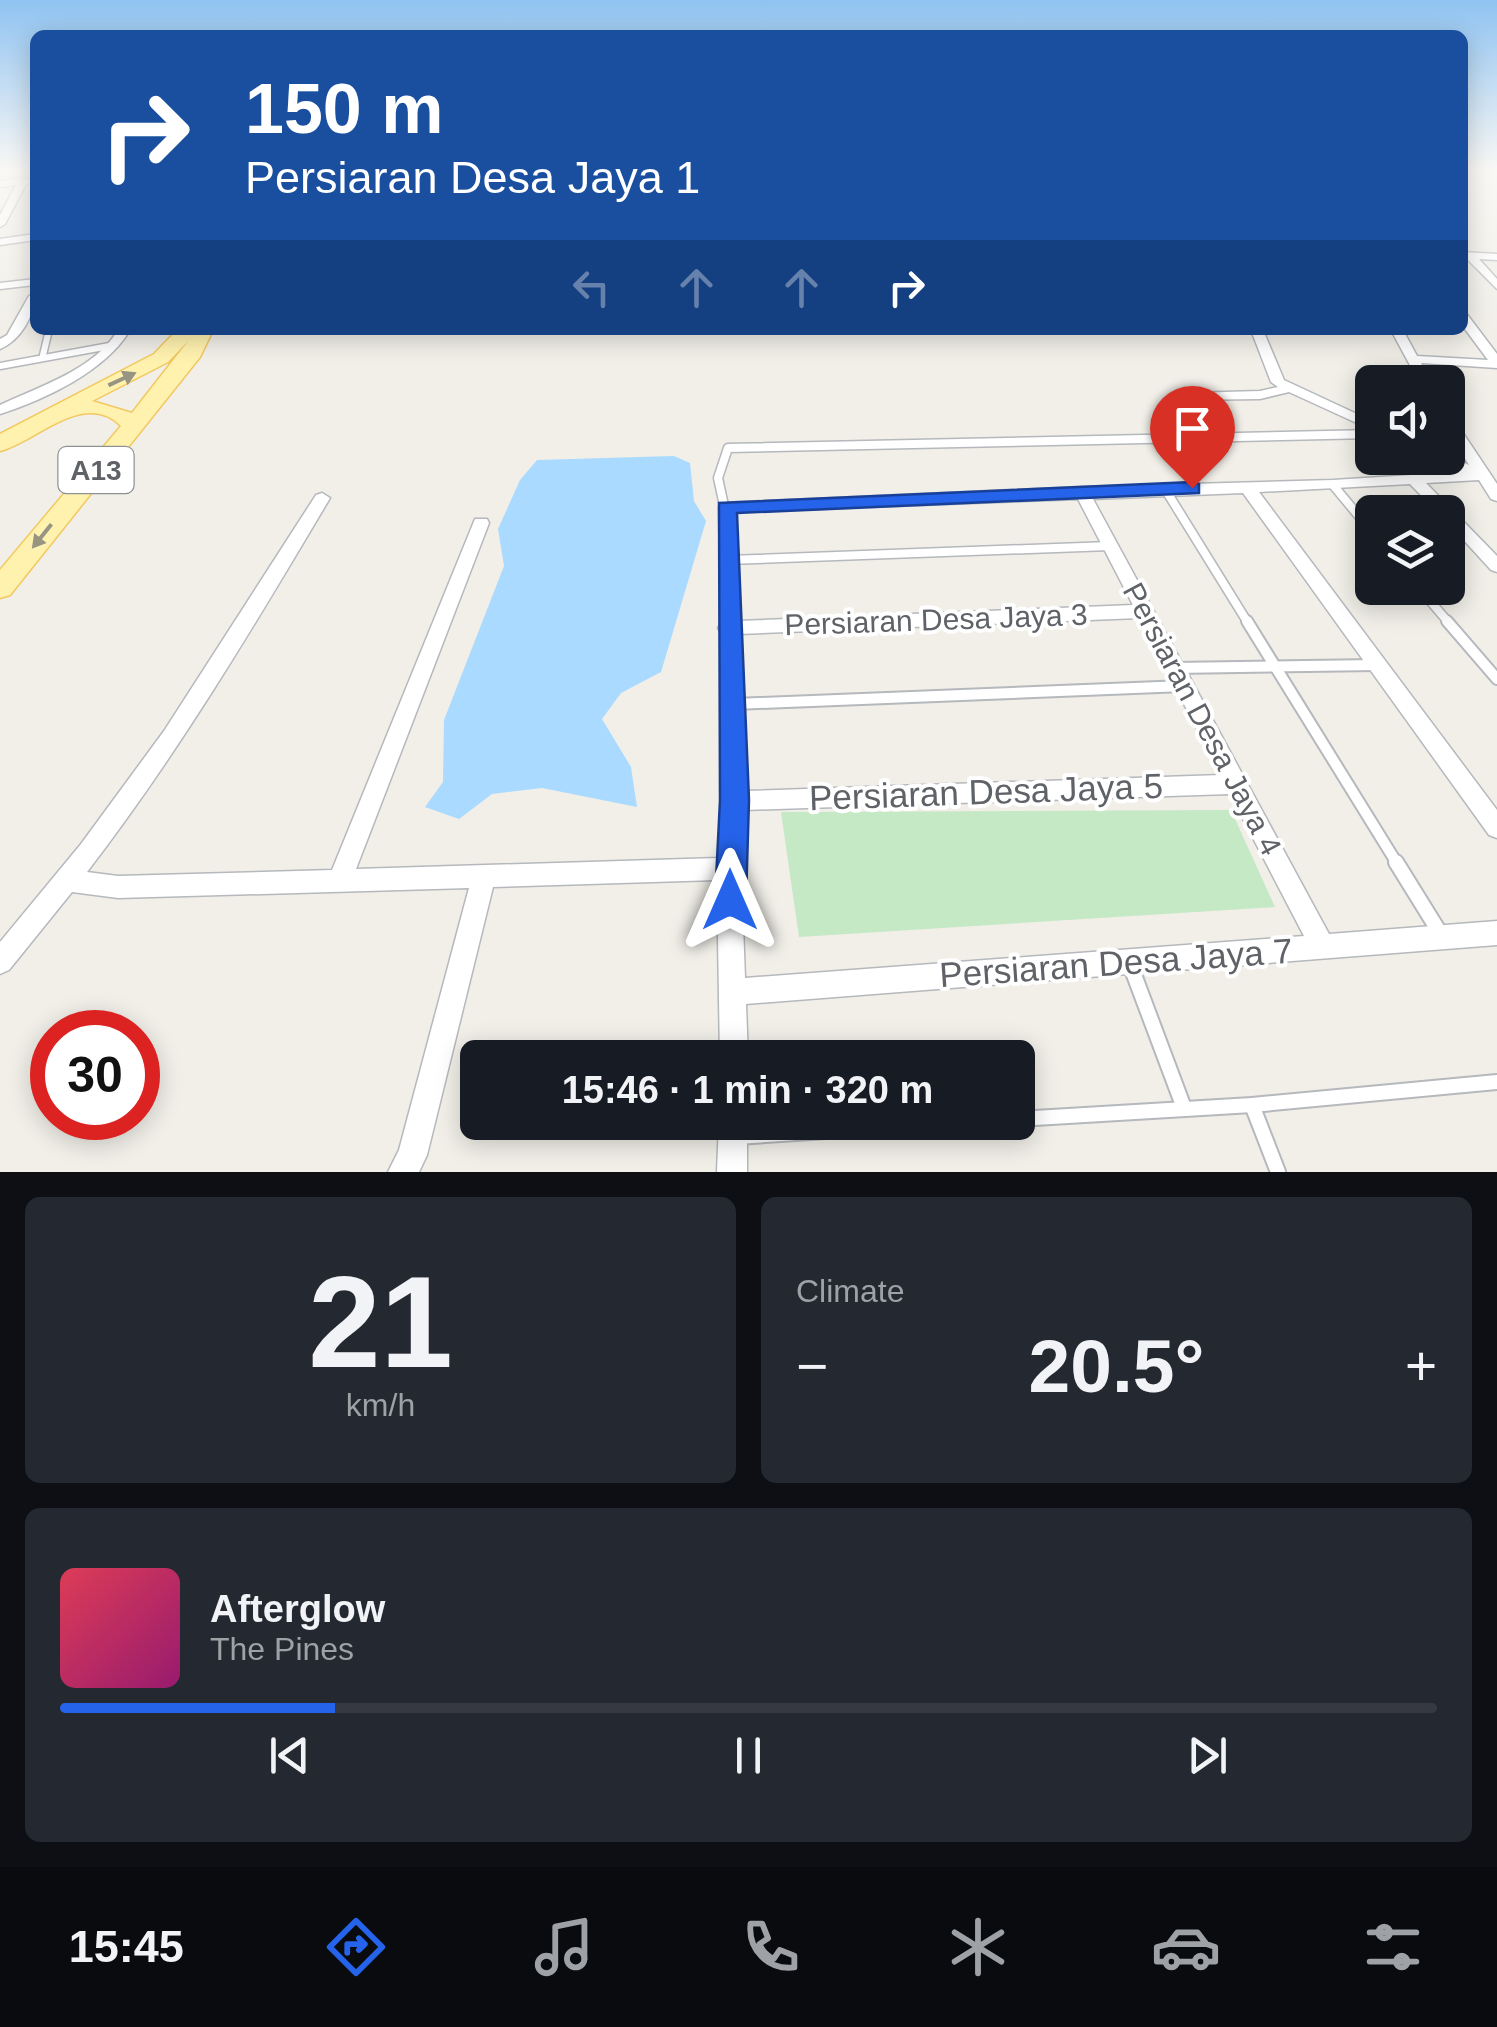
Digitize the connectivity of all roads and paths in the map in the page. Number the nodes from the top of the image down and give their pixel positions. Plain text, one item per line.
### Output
1 (30, 238) edge
2 (0, 242) edge
3 (1468, 255) edge
4 (1468, 257) edge
5 (1497, 257) edge
6 (1495, 281) edge
7 (30, 283) edge
8 (0, 286) edge
9 (30, 305) edge
10 (1468, 324) edge
11 (49, 335) edge
12 (122, 335) edge
13 (183, 335) edge
14 (201, 335) edge
15 (1259, 335) edge
16 (1399, 335) edge
17 (118, 344) junction
18 (0, 346) edge
19 (43, 355) junction
20 (1411, 359) junction
21 (1497, 363) edge
22 (1415, 365) edge
23 (0, 366) edge
24 (1286, 389) junction
25 (1190, 397) dead end
26 (0, 410) edge
27 (47, 416) junction
28 (1355, 422) edge
29 (132, 426) junction
30 (1355, 430) edge
31 (4, 441) edge
32 (1465, 451) edge
33 (1465, 469) edge
34 (1479, 475) junction
35 (1415, 480) junction
36 (1497, 483) edge
37 (1332, 486) junction
38 (1247, 487) junction
39 (1165, 489) junction
40 (1082, 492) junction
41 (1429, 495) edge
42 (1497, 496) edge
43 (322, 498) dead end
44 (725, 510) junction
45 (1355, 512) edge
46 (481, 523) dead end
47 (1465, 533) edge
48 (1110, 546) junction
49 (727, 560) junction
50 (1497, 566) edge
51 (0, 588) edge
52 (1434, 605) edge
53 (1145, 611) junction
54 (727, 628) junction
55 (1376, 665) junction
56 (1276, 666) junction
57 (1179, 677) junction
58 (1497, 679) edge
59 (732, 704) junction
60 (1237, 784) junction
61 (735, 800) junction
62 (1497, 828) edge
63 (729, 870) junction
64 (484, 876) junction
65 (340, 879) junction
66 (69, 882) junction
67 (1497, 933) edge
68 (1442, 937) junction
69 (1323, 947) junction
70 (0, 961) edge
71 (1130, 962) junction
72 (735, 992) junction
73 (734, 1040) edge
74 (1497, 1082) edge
75 (1252, 1105) junction
76 (1184, 1108) junction
77 (1035, 1118) edge
78 (733, 1140) edge
79 (403, 1172) edge
80 (732, 1172) edge
81 (1278, 1172) edge

1 - 2 street
3 - 5 street
4 - 6 street
7 - 8 street
9 - 18 street
10 - 21 street
11 - 19 lane
12 - 17 street
27 -> 13 main road, A13
14 - 29 main road, A13
15 - 24 street
16 - 20 street
17 - 19 lane
17 - 26 street
19 - 23 lane
20 - 21 street
20 - 22 street
24 - 25 street
24 - 28 street
27 - 29 main road
27 - 31 main road, A13
29 -> 51 main road, A13
30 - 44 lane
32 - 34 street
33 - 34 street
34 - 35 street
34 - 36 street
34 - 42 street
35 - 37 street
35 - 41 street
37 - 38 street
37 - 45 lane
38 - 39 street
38 - 55 street
39 - 40 street
39 - 56 lane
40 - 44 street
40 - 48 street, Persiaran Desa Jaya 4
43 - 66 street
44 - 49 street
46 - 65 street
47 - 50 street
48 - 49 lane
48 - 53 street, Persiaran Desa Jaya 4
49 - 54 street
52 - 58 lane
53 - 54 street, Persiaran Desa Jaya 3
53 - 57 street, Persiaran Desa Jaya 4
54 - 59 street
55 - 56 lane
55 - 62 street
56 - 57 lane
56 - 68 lane
57 - 59 lane
57 - 60 street, Persiaran Desa Jaya 4
59 - 61 street
60 - 61 street, Persiaran Desa Jaya 5
60 - 69 street, Persiaran Desa Jaya 4
61 - 63 street
63 - 64 street
63 - 72 street
64 - 65 street
64 - 79 street
65 - 66 street
66 - 70 street
67 - 68 street, Persiaran Desa Jaya 7
68 - 69 street, Persiaran Desa Jaya 7
69 - 71 street, Persiaran Desa Jaya 7
71 - 72 street, Persiaran Desa Jaya 7
71 - 76 lane
72 - 73 street
74 - 75 lane
75 - 76 lane
75 - 81 lane
76 - 77 lane
78 - 80 street

